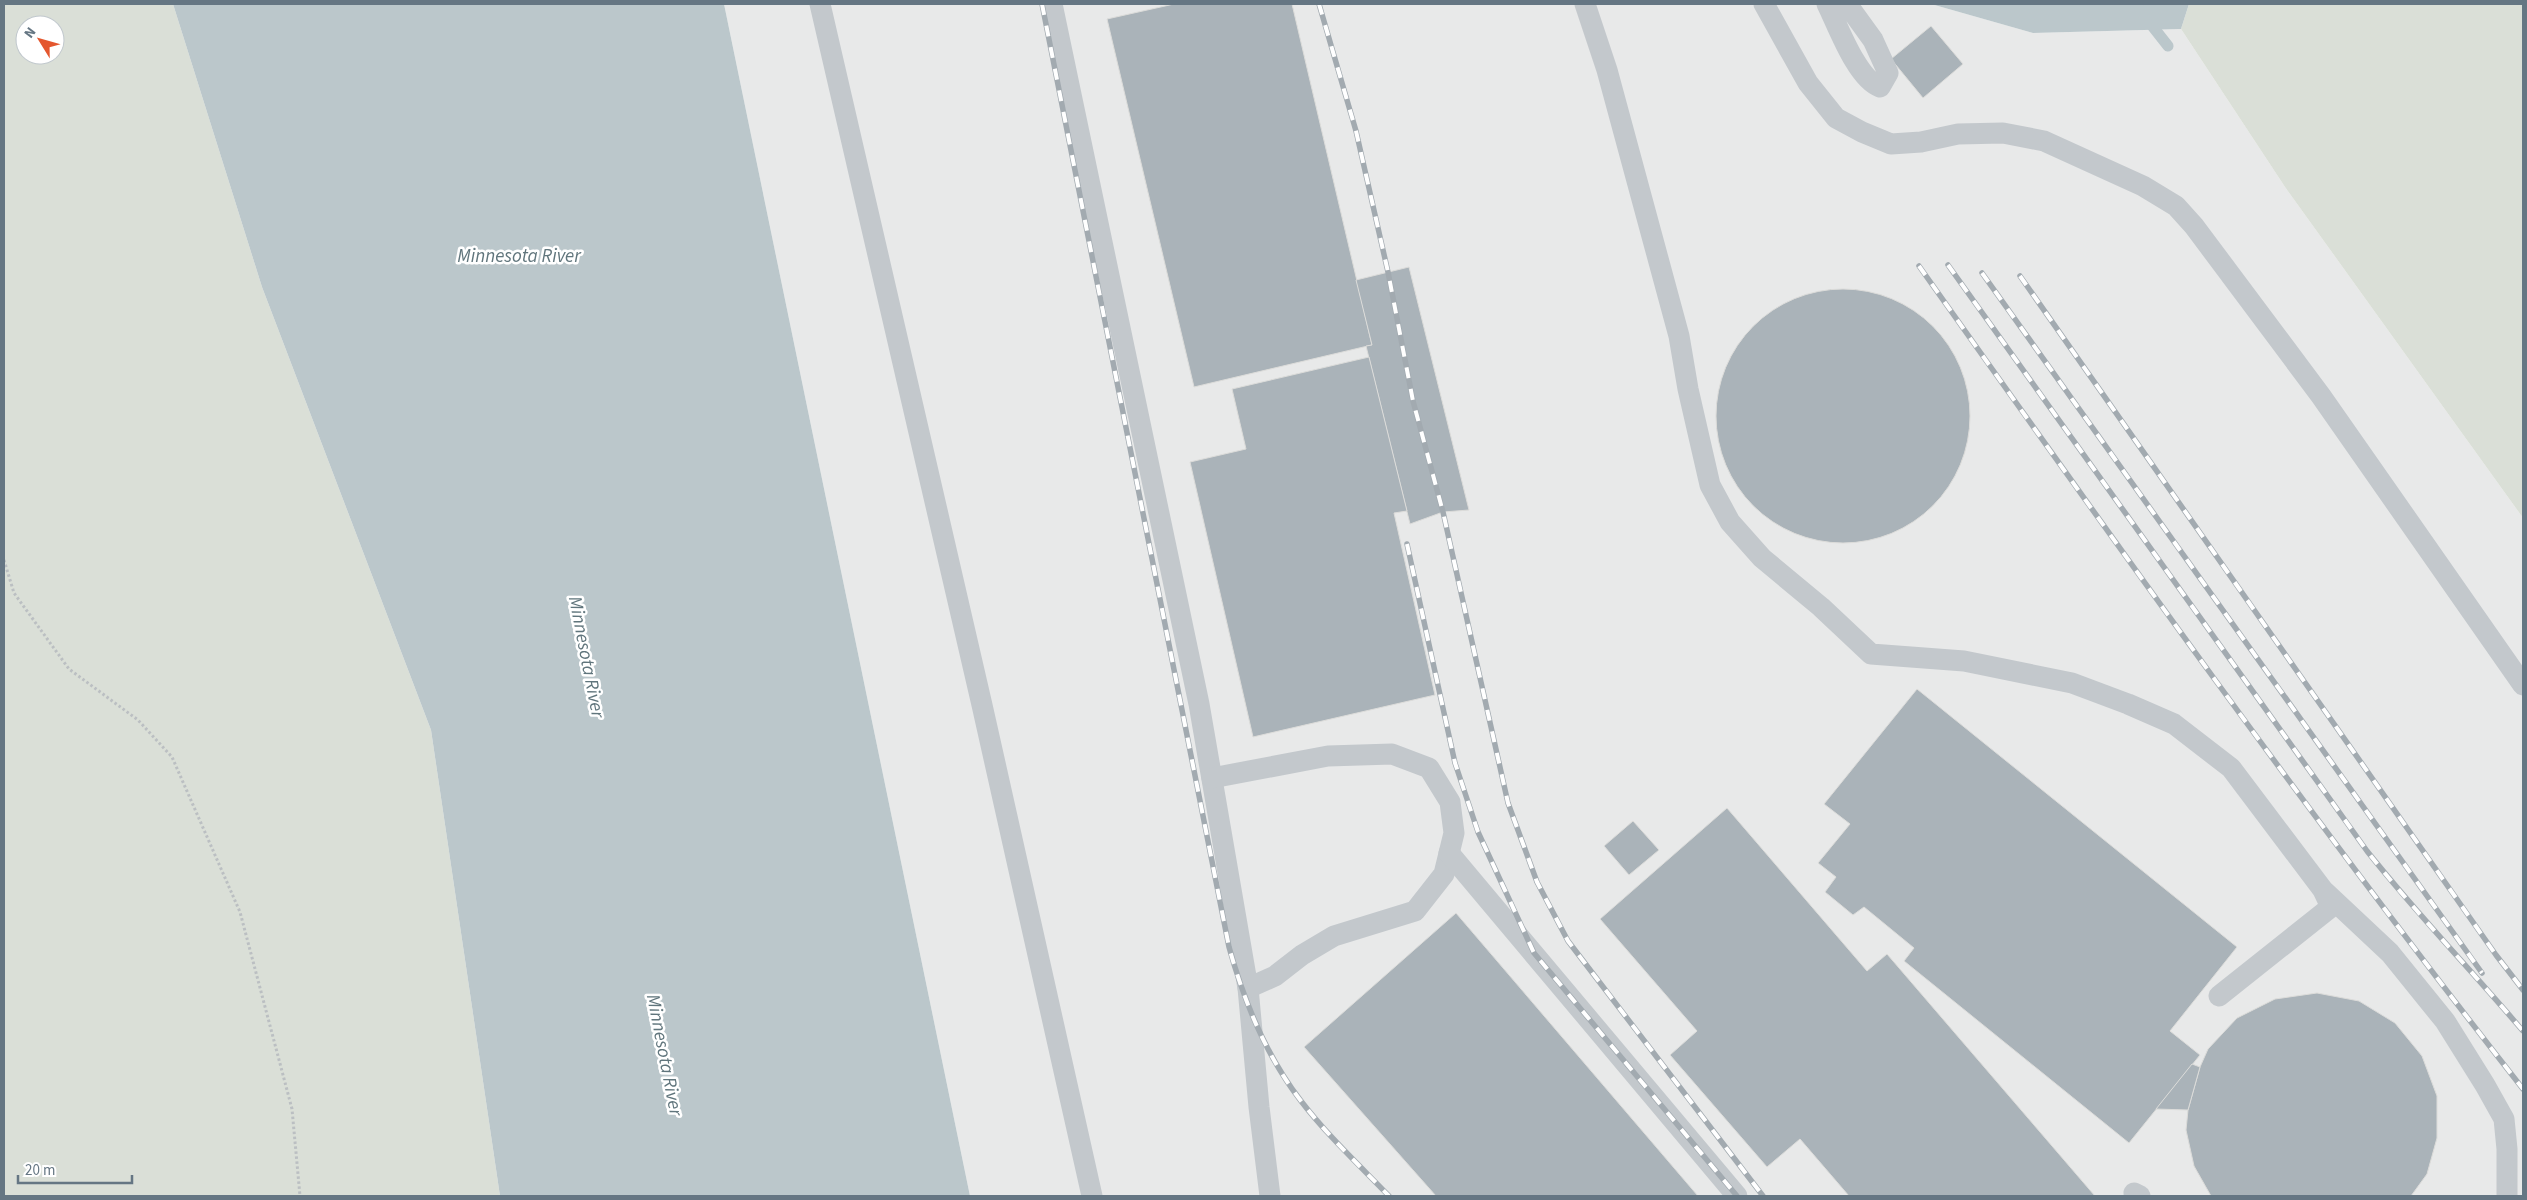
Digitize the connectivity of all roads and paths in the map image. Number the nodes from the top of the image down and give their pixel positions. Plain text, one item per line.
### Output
1 (820, 4) edge
2 (1052, 4) edge
3 (1585, 4) edge
4 (1764, 4) edge
5 (1827, 4) edge
6 (1847, 4) edge
7 (4, 560) edge
8 (2523, 685) edge
9 (1212, 778) junction
10 (1449, 853) junction
11 (2323, 890) junction
12 (1248, 988) junction
13 (2219, 996) dead end
14 (300, 1196) edge
15 (1092, 1196) edge
16 (1270, 1196) edge
17 (1737, 1196) edge
18 (2507, 1196) edge

1 - 15 lane
2 - 9 lane
3 - 11 lane
4 - 8 lane
5 - 6 lane
7 - 14 path
9 - 10 lane
9 - 12 lane
10 - 12 lane
10 - 17 lane
11 - 13 lane
11 - 18 lane
12 - 16 lane

